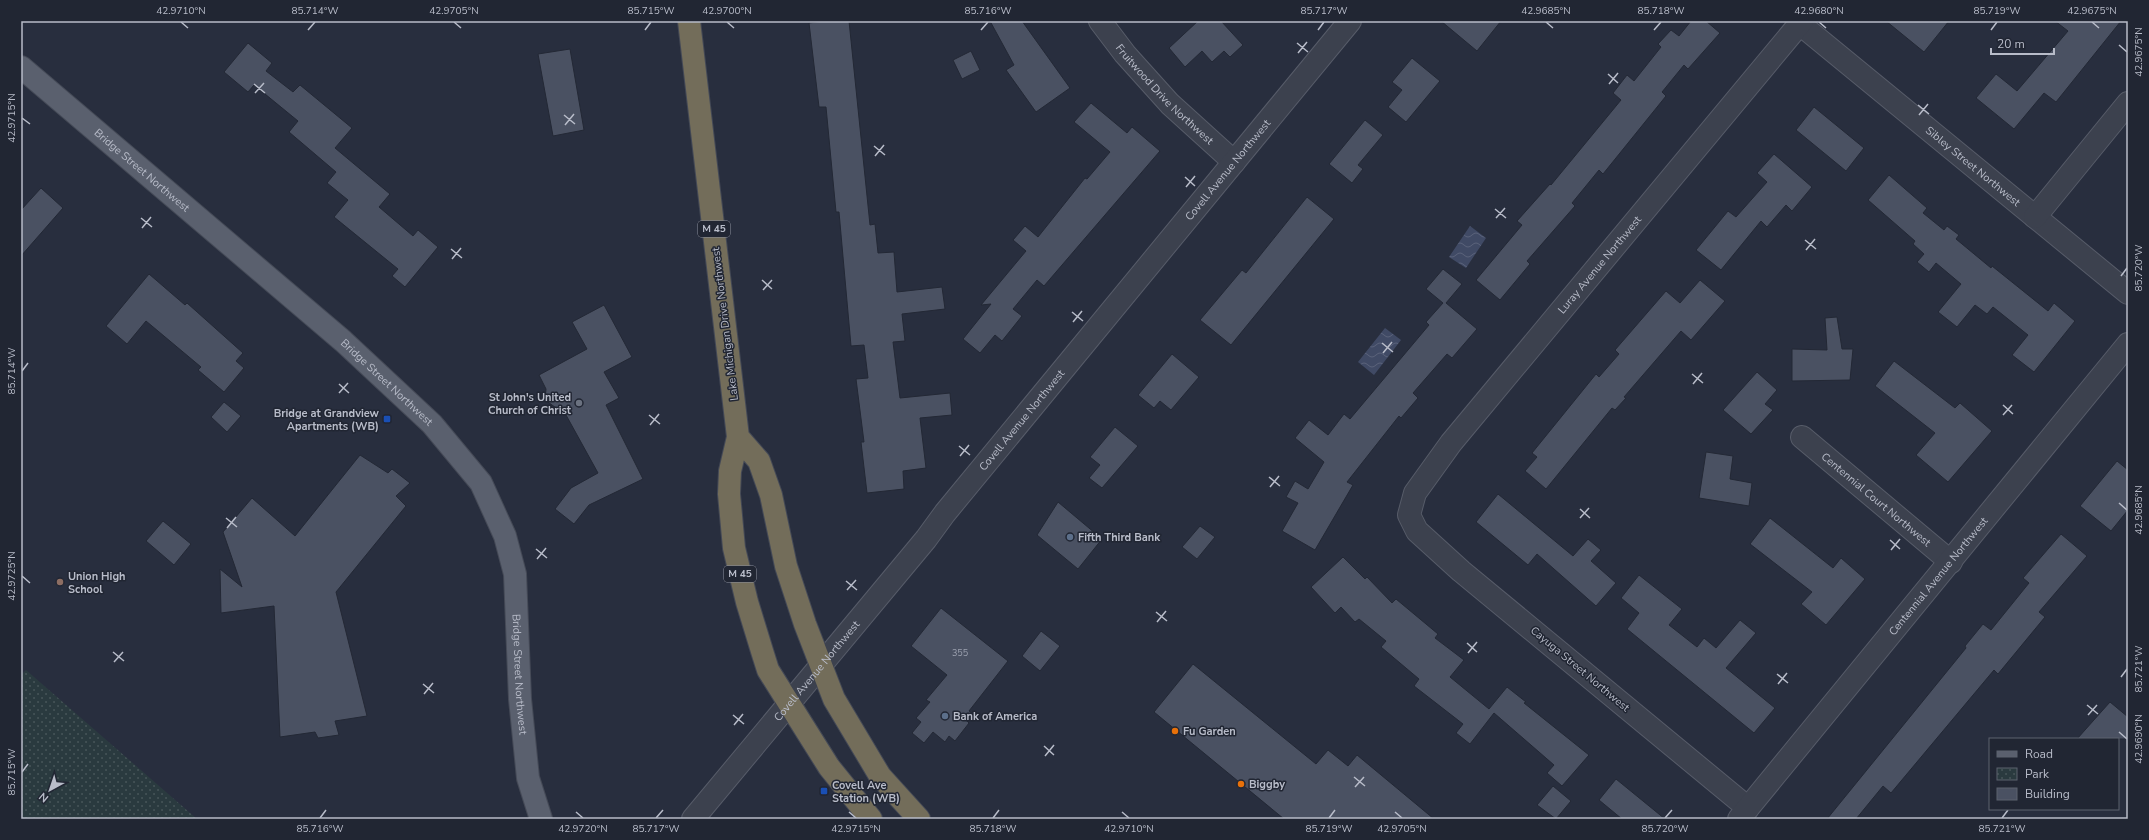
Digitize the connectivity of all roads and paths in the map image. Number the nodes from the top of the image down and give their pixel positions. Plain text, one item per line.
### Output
1 (689, 21) edge
2 (1100, 21) edge
3 (1350, 21) edge
4 (1801, 23) edge
5 (21, 67) edge
6 (2128, 103) edge
7 (1234, 162) junction
8 (2035, 217) junction
9 (2128, 293) edge
10 (2128, 344) edge
11 (738, 437) junction
12 (1802, 437) dead end
13 (1410, 515) joint
14 (1951, 562) junction
15 (821, 666) junction
16 (788, 703) junction
17 (1744, 813) edge
18 (541, 819) edge
19 (693, 819) edge
20 (871, 819) edge
21 (919, 819) edge

1 - 11 highway, Lake Michigan Drive Northwest / M 45
2 - 7 street, Fruitwood Drive Northwest
3 - 7 street, Covell Avenue Northwest
4 - 8 street, Sibley Street Northwest
4 - 13 street, Luray Avenue Northwest
5 - 18 main road, Bridge Street Northwest
6 - 8 street
7 - 15 street, Covell Avenue Northwest
8 - 9 street, Sibley Street Northwest
10 - 14 street, Centennial Avenue Northwest
11 - 15 highway
11 - 16 highway, Lake Michigan Drive Northwest / M 45
12 - 14 street, Centennial Court Northwest
13 - 17 street, Cayuga Street Northwest
14 - 17 street, Centennial Avenue Northwest
15 - 16 street, Covell Avenue Northwest
15 - 21 highway
16 - 19 street, Covell Avenue Northwest
16 - 20 highway, Lake Michigan Drive Northwest / M 45

